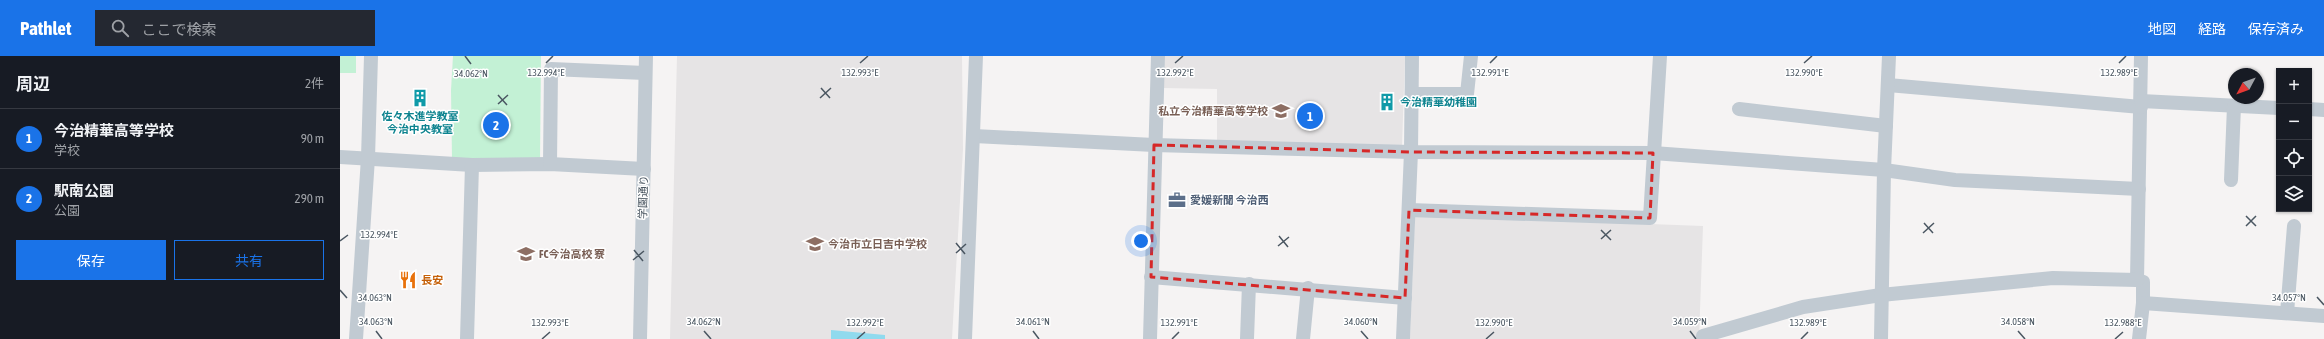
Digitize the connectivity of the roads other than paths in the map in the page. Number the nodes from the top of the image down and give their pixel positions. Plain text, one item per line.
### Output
1 (371, 56) edge
2 (646, 56) edge
3 (976, 56) edge
4 (1158, 56) edge
5 (1412, 56) edge
6 (1471, 56) edge
7 (1660, 56) edge
8 (1889, 56) edge
9 (2141, 56) edge
10 (645, 73) junction
11 (1888, 85) junction
12 (1412, 94) junction
13 (2141, 104) junction
14 (2234, 106) junction
15 (2276, 108) edge
16 (1740, 109) dead end
17 (2312, 109) edge
18 (2324, 110) edge
19 (1886, 126) junction
20 (974, 136) junction
21 (1154, 145) junction
22 (1411, 152) junction
23 (1653, 153) junction
24 (340, 157) edge
25 (368, 158) junction
26 (550, 164) junction
27 (472, 165) junction
28 (644, 169) junction
29 (1884, 170) junction
30 (2231, 180) dead end
31 (2139, 189) junction
32 (1409, 210) junction
33 (2294, 226) dead end
34 (1151, 277) junction
35 (2137, 280) junction
36 (1249, 284) junction
37 (1308, 288) junction
38 (1881, 295) junction
39 (1405, 298) junction
40 (2143, 303) junction
41 (2287, 313) junction
42 (2324, 316) edge
43 (1703, 336) dead end
44 (356, 339) edge
45 (467, 339) edge
46 (640, 339) edge
47 (964, 339) edge
48 (1150, 339) edge
49 (1247, 339) edge
50 (1303, 339) edge
51 (1403, 339) edge
52 (1881, 339) edge
53 (2139, 339) edge

1 - 25 street
2 - 10 street, 学園通り
3 - 20 street
4 - 21 street
5 - 12 street
6 - 12 street
7 - 23 street
8 - 11 street
9 - 13 street
10 - 26 street
10 - 28 street, 学園通り
11 - 13 street
11 - 19 street
12 - 22 street
13 - 14 street
13 - 31 street
14 - 15 street
14 - 30 street
16 - 19 street
17 - 18 street
19 - 29 street
20 - 21 street
20 - 47 street
21 - 22 street
21 - 34 street
22 - 23 street
22 - 32 street
23 - 29 street
23 - 32 street
24 - 25 street
25 - 27 street
25 - 44 street
26 - 27 street
26 - 28 street
27 - 45 street
28 - 46 street, 学園通り
29 - 31 street
29 - 38 street
31 - 35 street
32 - 39 street
33 - 41 street
34 - 36 street
34 - 48 street
35 - 38 street
35 - 40 street
36 - 37 street
36 - 49 street
37 - 39 street
37 - 50 street
38 - 43 street
38 - 52 street
39 - 51 street
40 - 41 street
40 - 53 street
41 - 42 street

